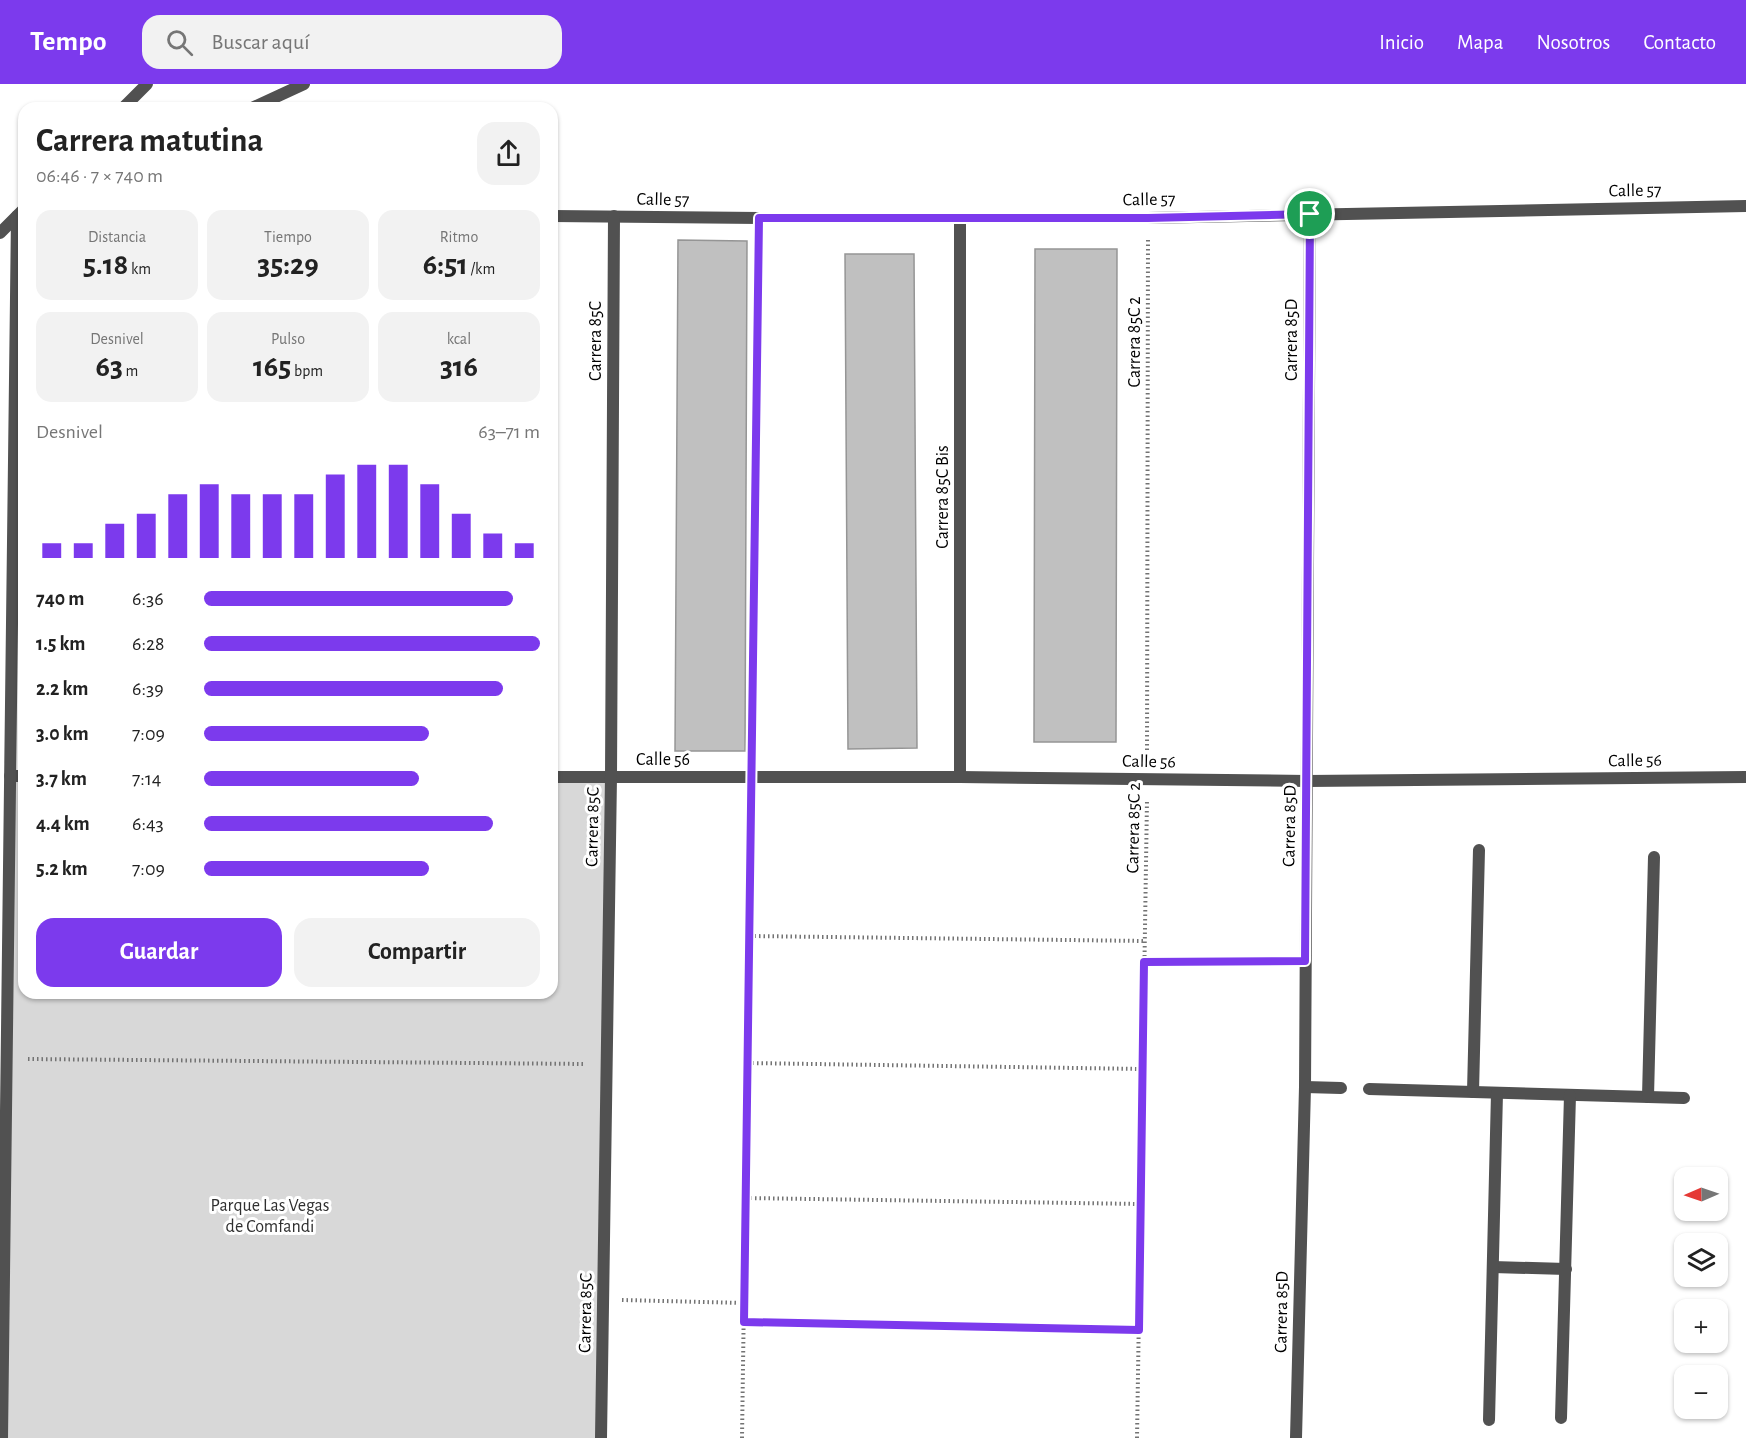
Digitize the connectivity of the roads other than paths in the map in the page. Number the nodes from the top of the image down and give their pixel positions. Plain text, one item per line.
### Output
1 (147, 84) edge
2 (304, 84) edge
3 (129, 102) edge
4 (265, 102) edge
5 (1746, 206) edge
6 (1310, 214) junction
7 (558, 216) edge
8 (614, 216) junction
9 (18, 217) edge
10 (960, 218) junction
11 (0, 233) edge
12 (18, 401) edge
13 (10, 776) junction
14 (18, 776) edge
15 (558, 777) edge
16 (611, 777) junction
17 (960, 777) junction
18 (1746, 777) edge
19 (1307, 781) junction
20 (1479, 850) dead end
21 (1654, 857) dead end
22 (3, 1087) edge
23 (1305, 1087) junction
24 (1341, 1088) dead end
25 (1369, 1089) dead end
26 (1473, 1092) junction
27 (1497, 1093) junction
28 (1570, 1095) junction
29 (1648, 1097) junction
30 (1684, 1098) dead end
31 (2, 1244) edge
32 (1493, 1267) junction
33 (1566, 1269) junction
34 (1561, 1418) dead end
35 (1489, 1420) dead end
36 (2, 1438) edge
37 (601, 1438) edge
38 (1296, 1438) edge

1 - 3 street
2 - 4 street
5 - 6 street, Calle 57
6 - 10 street, Calle 57
6 - 19 street, Carrera 85D
7 - 8 street, Calle 57
8 - 10 street, Calle 57
8 - 16 street, Carrera 85C
9 - 11 street
10 - 17 street, Carrera 85C Bis
12 - 13 street
13 - 14 street
13 - 22 street
15 - 16 street, Calle 56
16 - 17 street, Calle 56
16 - 37 street, Carrera 85C
17 - 19 street, Calle 56
18 - 19 street, Calle 56
19 - 23 street, Carrera 85D
20 - 26 street
21 - 29 street
22 - 31 street
23 - 24 street
23 - 38 street, Carrera 85D
25 - 26 street
26 - 27 street
27 - 28 street
27 - 32 street
28 - 29 street
28 - 33 street
29 - 30 street
31 - 36 street
32 - 33 street
32 - 35 street
33 - 34 street

